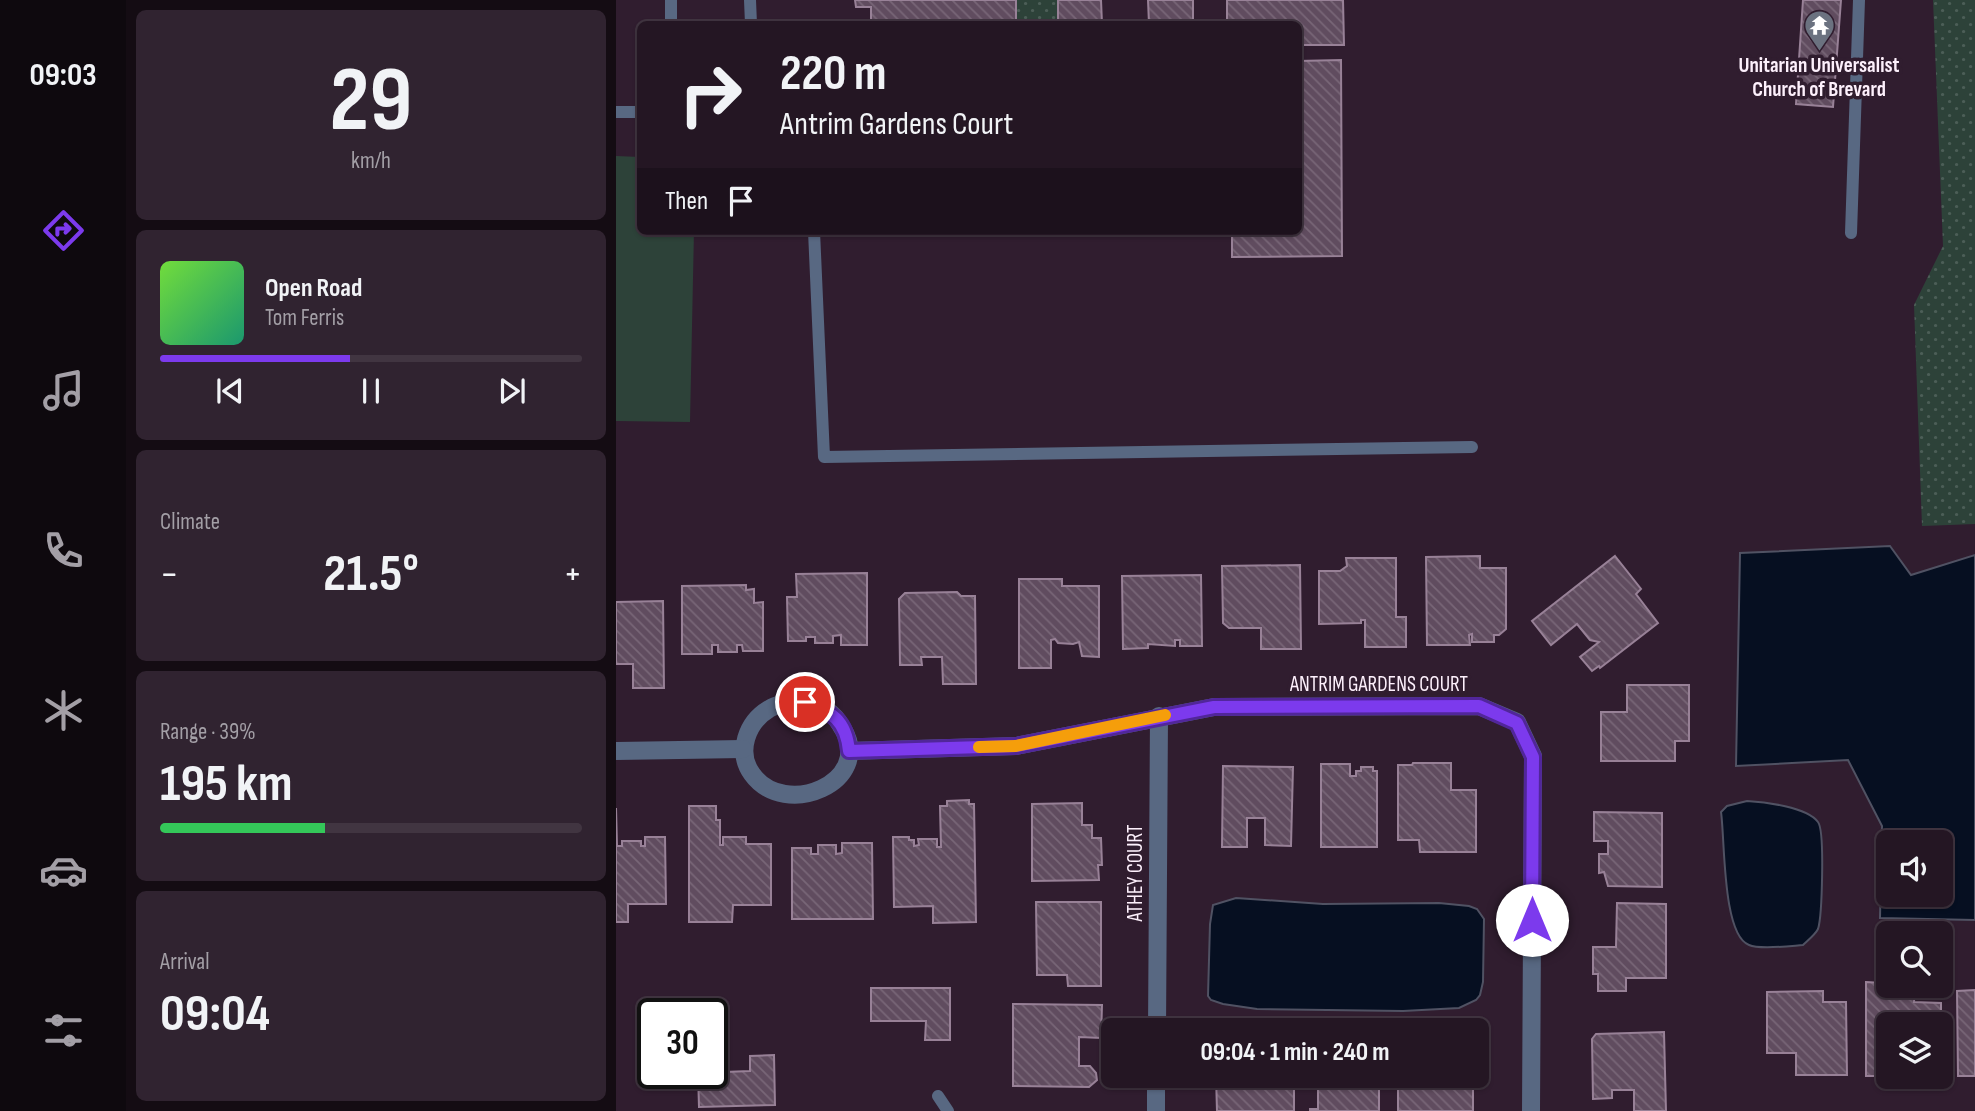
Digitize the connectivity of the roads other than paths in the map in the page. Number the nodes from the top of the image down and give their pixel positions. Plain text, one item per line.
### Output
1 (671, 0) edge
2 (750, 0) edge
3 (1859, 0) edge
4 (671, 21) edge
5 (751, 21) edge
6 (616, 112) edge
7 (637, 112) edge
8 (1852, 233) dead end
9 (814, 235) edge
10 (1472, 447) dead end
11 (1159, 716) junction
12 (743, 749) junction
13 (616, 751) edge
14 (849, 751) junction
15 (1157, 1018) edge
16 (1156, 1088) edge
17 (938, 1096) dead end
18 (948, 1111) edge
19 (1156, 1111) edge
20 (1531, 1111) edge

1 - 4 lane
2 - 5 lane
3 - 8 lane
6 - 7 lane
9 - 10 lane
11 - 14 street, ANTRIM GARDENS COURT
11 - 15 street, ATHEY COURT
11 - 20 street, ANTRIM GARDENS COURT
12 - 13 street
12 - 14 street
12 - 14 street
16 - 19 street
17 - 18 lane

